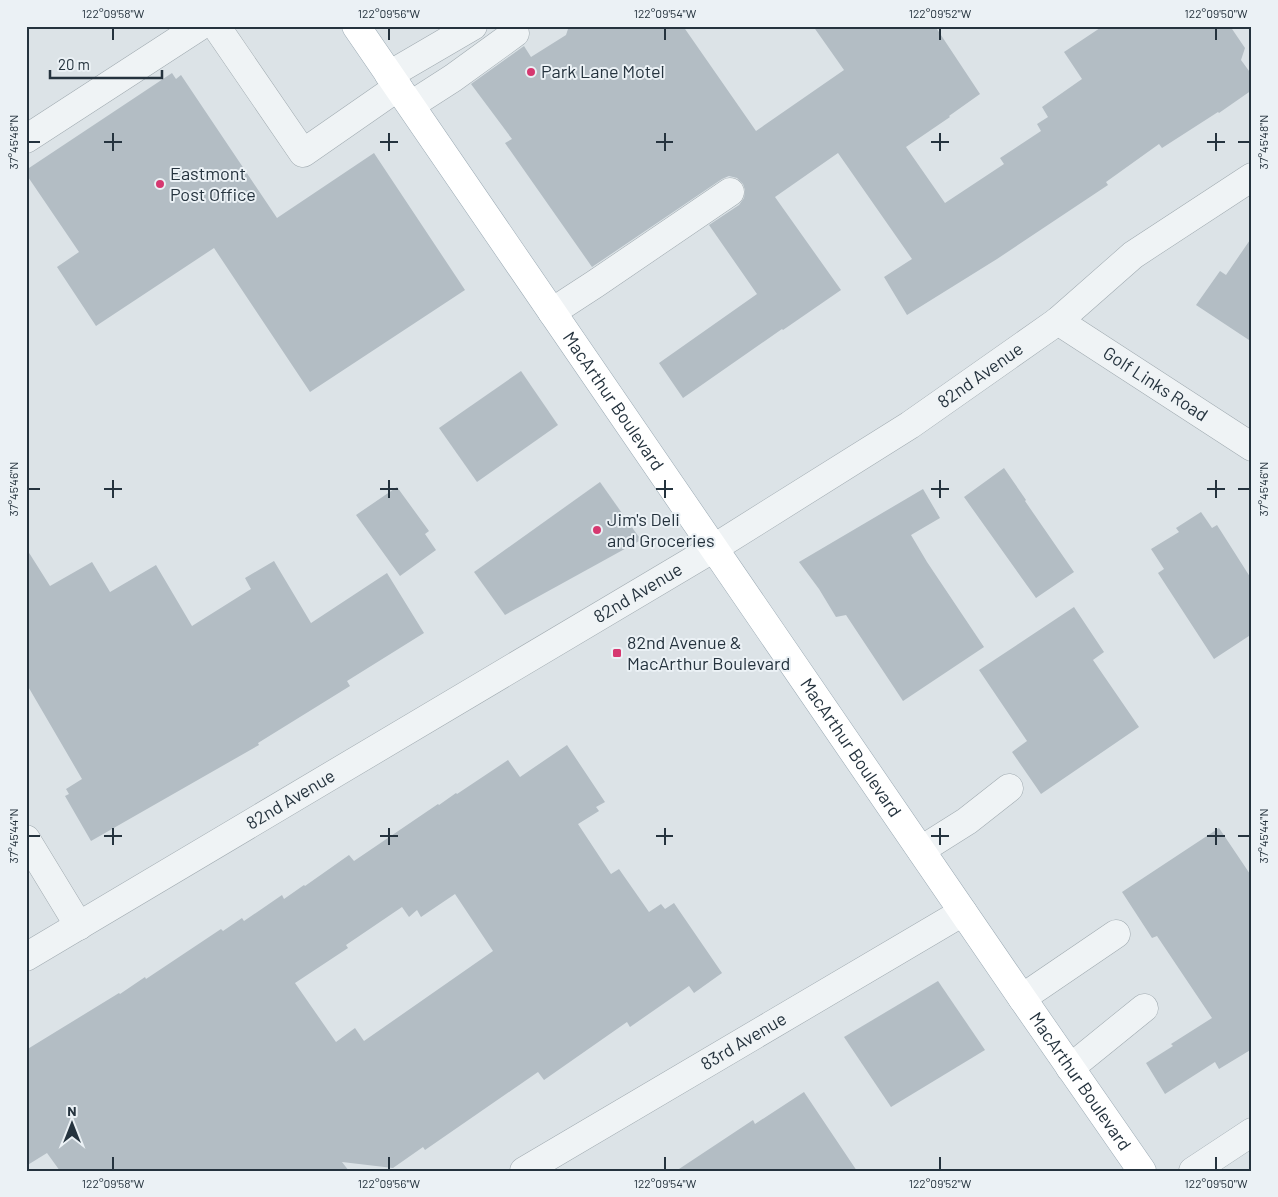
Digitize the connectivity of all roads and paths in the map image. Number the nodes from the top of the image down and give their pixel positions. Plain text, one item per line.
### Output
1 (200, 26) edge
2 (216, 26) edge
3 (356, 26) edge
4 (473, 26) edge
5 (513, 30) edge
6 (399, 89) junction
7 (26, 139) edge
8 (1252, 177) edge
9 (730, 192) dead end
10 (552, 312) junction
11 (1058, 321) junction
12 (1252, 448) edge
13 (714, 548) junction
14 (1009, 788) dead end
15 (26, 839) edge
16 (921, 850) junction
17 (963, 912) junction
18 (79, 926) junction
19 (1116, 934) dead end
20 (26, 957) edge
21 (1022, 998) junction
22 (1144, 1008) dead end
23 (1070, 1068) junction
24 (1252, 1132) edge
25 (524, 1171) edge
26 (1142, 1171) edge
27 (1193, 1171) edge

1 - 7 street
2 - 6 street
3 - 6 main road, MacArthur Boulevard
4 - 6 street
5 - 6 street
6 - 10 main road, MacArthur Boulevard
8 - 11 street, 82nd Avenue
9 - 10 street
10 - 13 main road, MacArthur Boulevard
11 - 12 street, Golf Links Road
11 - 13 street, 82nd Avenue
13 - 16 main road, MacArthur Boulevard
13 - 18 street, 82nd Avenue
14 - 16 street
15 - 18 street
16 - 17 main road, MacArthur Boulevard
17 - 21 main road, MacArthur Boulevard
17 - 25 street, 83rd Avenue
18 - 20 street, 82nd Avenue
19 - 21 street
21 - 23 main road, MacArthur Boulevard
22 - 23 street
23 - 26 main road, MacArthur Boulevard
24 - 27 street

